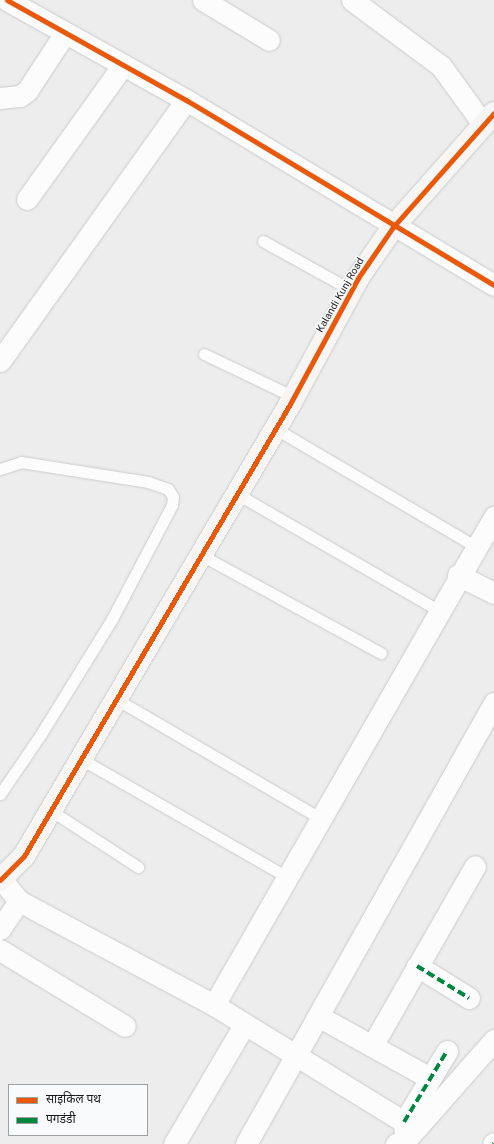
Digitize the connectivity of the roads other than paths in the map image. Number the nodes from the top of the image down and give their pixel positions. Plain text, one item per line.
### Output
1 (7, 0) edge
2 (203, 0) edge
3 (352, 0) edge
4 (65, 33) junction
5 (269, 40) dead end
6 (123, 65) junction
7 (0, 98) edge
8 (186, 100) junction
9 (489, 118) edge
10 (27, 199) dead end
11 (393, 227) junction
12 (263, 241) dead end
13 (494, 285) edge
14 (351, 290) junction
15 (204, 354) dead end
16 (0, 361) edge
17 (292, 400) junction
18 (276, 429) junction
19 (0, 469) edge
20 (237, 494) junction
21 (494, 517) edge
22 (476, 547) junction
23 (201, 555) junction
24 (458, 575) junction
25 (494, 593) edge
26 (438, 610) junction
27 (381, 653) dead end
28 (116, 699) junction
29 (494, 704) edge
30 (81, 759) junction
31 (0, 794) edge
32 (50, 810) junction
33 (320, 818) junction
34 (474, 866) dead end
35 (138, 867) dead end
36 (287, 877) junction
37 (1, 880) edge
38 (19, 901) junction
39 (0, 929) edge
40 (0, 950) edge
41 (417, 966) junction
42 (469, 998) dead end
43 (214, 1005) junction
44 (318, 1016) junction
45 (244, 1025) junction
46 (125, 1026) dead end
47 (494, 1040) edge
48 (372, 1046) junction
49 (447, 1051) dead end
50 (295, 1056) junction
51 (430, 1078) junction
52 (404, 1138) edge
53 (174, 1144) edge
54 (246, 1144) edge

1 - 4 street
2 - 5 street
3 - 9 street
4 - 6 street
4 - 7 street
6 - 8 street
6 - 10 street
8 - 11 street
8 - 16 street
9 - 11 street, Kalandi Kunj Road
11 - 13 street
11 - 14 street, Kalandi Kunj Road
12 - 14 lane
14 - 17 street, Kalandi Kunj Road
15 - 17 lane
17 - 18 street, Kalandi Kunj Road
18 - 20 street, Kalandi Kunj Road
18 - 22 lane
19 - 31 lane
20 - 23 street, Kalandi Kunj Road
20 - 26 lane
21 - 22 street
22 - 24 street
23 - 27 lane
23 - 28 street, Kalandi Kunj Road
24 - 25 street
24 - 26 street
26 - 33 street
28 - 30 street, Kalandi Kunj Road
28 - 33 lane
29 - 44 street
30 - 32 street, Kalandi Kunj Road
30 - 36 lane
32 - 35 lane
32 - 37 street, Kalandi Kunj Road
33 - 36 street
34 - 41 street
36 - 43 street
37 - 38 street
38 - 39 street
38 - 43 street
40 - 46 street
41 - 42 street
41 - 48 street
43 - 45 street
44 - 48 street
44 - 50 street
45 - 50 street
45 - 53 street
47 - 52 street
48 - 51 street
49 - 51 street
50 - 52 street
50 - 54 street
51 - 52 street

